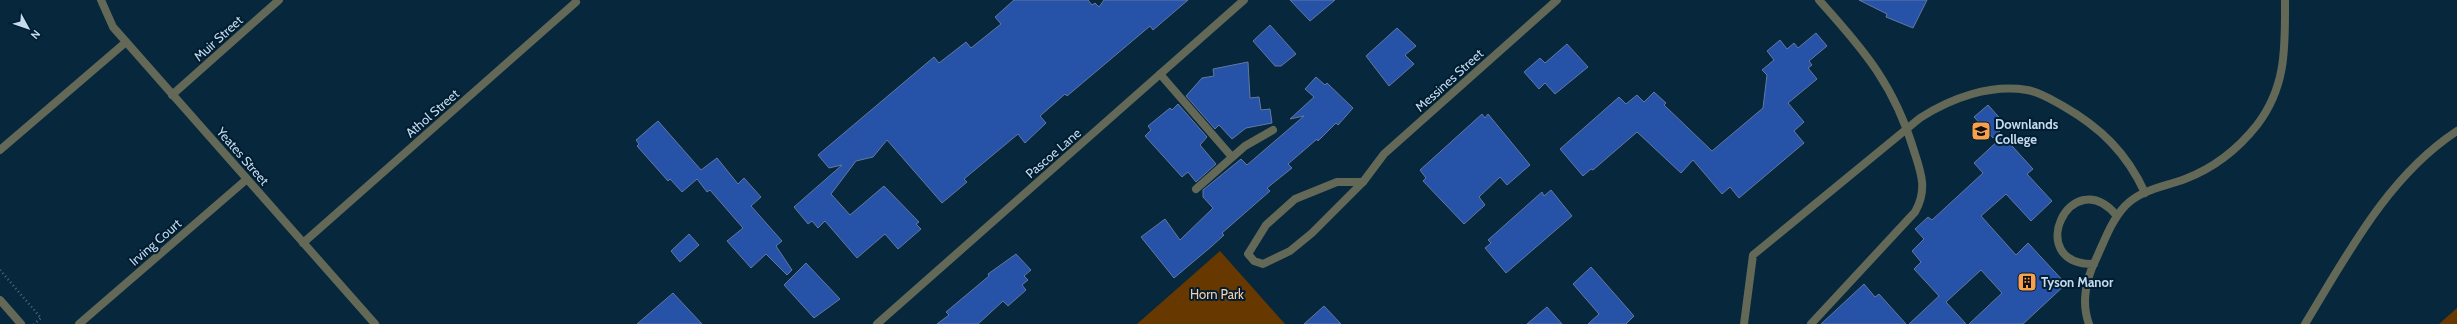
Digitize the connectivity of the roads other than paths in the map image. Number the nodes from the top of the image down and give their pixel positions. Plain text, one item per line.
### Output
1 (101, 0) edge
2 (279, 0) edge
3 (1244, 0) edge
4 (1557, 0) edge
5 (1819, 0) edge
6 (2285, 0) edge
7 (576, 2) dead end
8 (126, 42) junction
9 (1160, 74) junction
10 (172, 95) junction
11 (1908, 128) junction
12 (1273, 130) dead end
13 (2457, 131) edge
14 (0, 150) edge
15 (1232, 157) junction
16 (247, 179) junction
17 (1363, 182) junction
18 (1196, 189) dead end
19 (2145, 193) junction
20 (2116, 216) junction
21 (303, 243) junction
22 (2094, 264) junction
23 (0, 300) edge
24 (21, 324) edge
25 (79, 324) edge
26 (375, 324) edge
27 (877, 324) edge
28 (1744, 324) edge
29 (1811, 324) edge
30 (2089, 324) edge
31 (2305, 324) edge

1 - 8 street, Yeates Street
2 - 10 street, Muir Street
3 - 9 street, Pascoe Lane
4 - 17 street, Messines Street
5 - 11 street
6 - 19 street
7 - 21 street, Athol Street
8 - 10 street, Yeates Street
8 - 14 street
9 - 15 street
9 - 27 street, Pascoe Lane
10 - 16 street, Yeates Street
11 - 19 street
11 - 28 street
11 - 29 street
12 - 15 street
13 - 31 street
15 - 18 street
16 - 21 street, Yeates Street
16 - 25 street, Irving Court
17 - 17 street, Messines Street
19 - 20 street
20 - 22 street
20 - 22 street
21 - 26 street, Yeates Street
22 - 30 street
23 - 24 street

